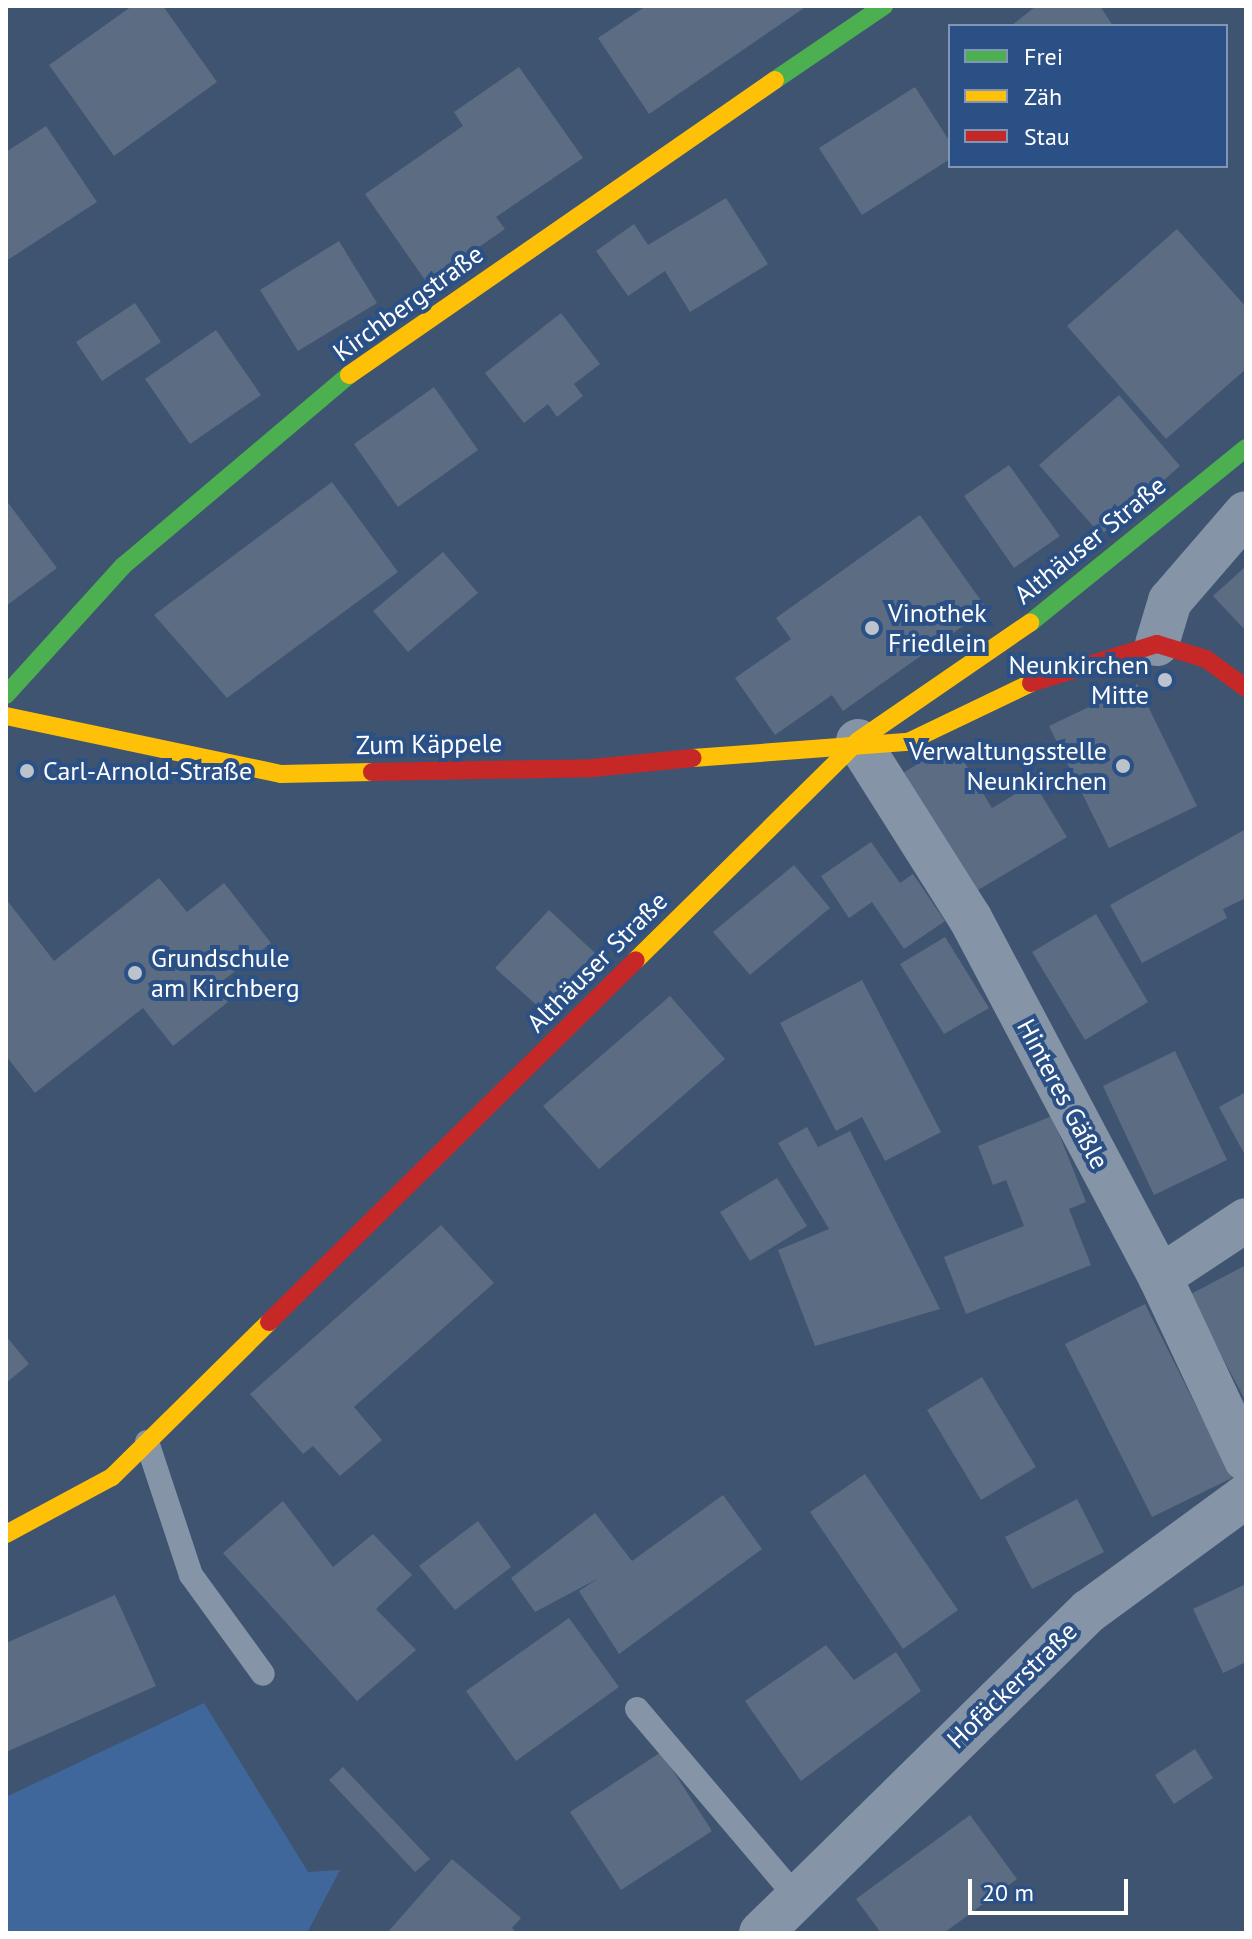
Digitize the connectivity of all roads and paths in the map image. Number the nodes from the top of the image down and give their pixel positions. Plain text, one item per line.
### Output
1 (884, 6) edge
2 (1246, 448) edge
3 (1246, 513) edge
4 (1157, 644) junction
5 (1246, 688) edge
6 (6, 695) edge
7 (6, 716) edge
8 (858, 741) junction
9 (1246, 1220) edge
10 (1160, 1277) junction
11 (147, 1442) junction
12 (1246, 1460) edge
13 (1246, 1496) edge
14 (6, 1534) edge
15 (263, 1674) dead end
16 (637, 1709) dead end
17 (794, 1894) junction
18 (761, 1933) edge

1 - 6 street, Kirchbergstraße
2 - 8 street, Althäuser Straße
3 - 4 street
4 - 5 street
4 - 8 street, Zum Käppele
7 - 8 street, Zum Käppele
8 - 10 street, Hinteres Gäßle
8 - 11 street, Althäuser Straße
9 - 10 street
10 - 12 street, Hinteres Gäßle
11 - 14 street, Althäuser Straße
11 - 15 lane
13 - 17 street, Hofäckerstraße
16 - 17 lane
17 - 18 street, Hofäckerstraße

